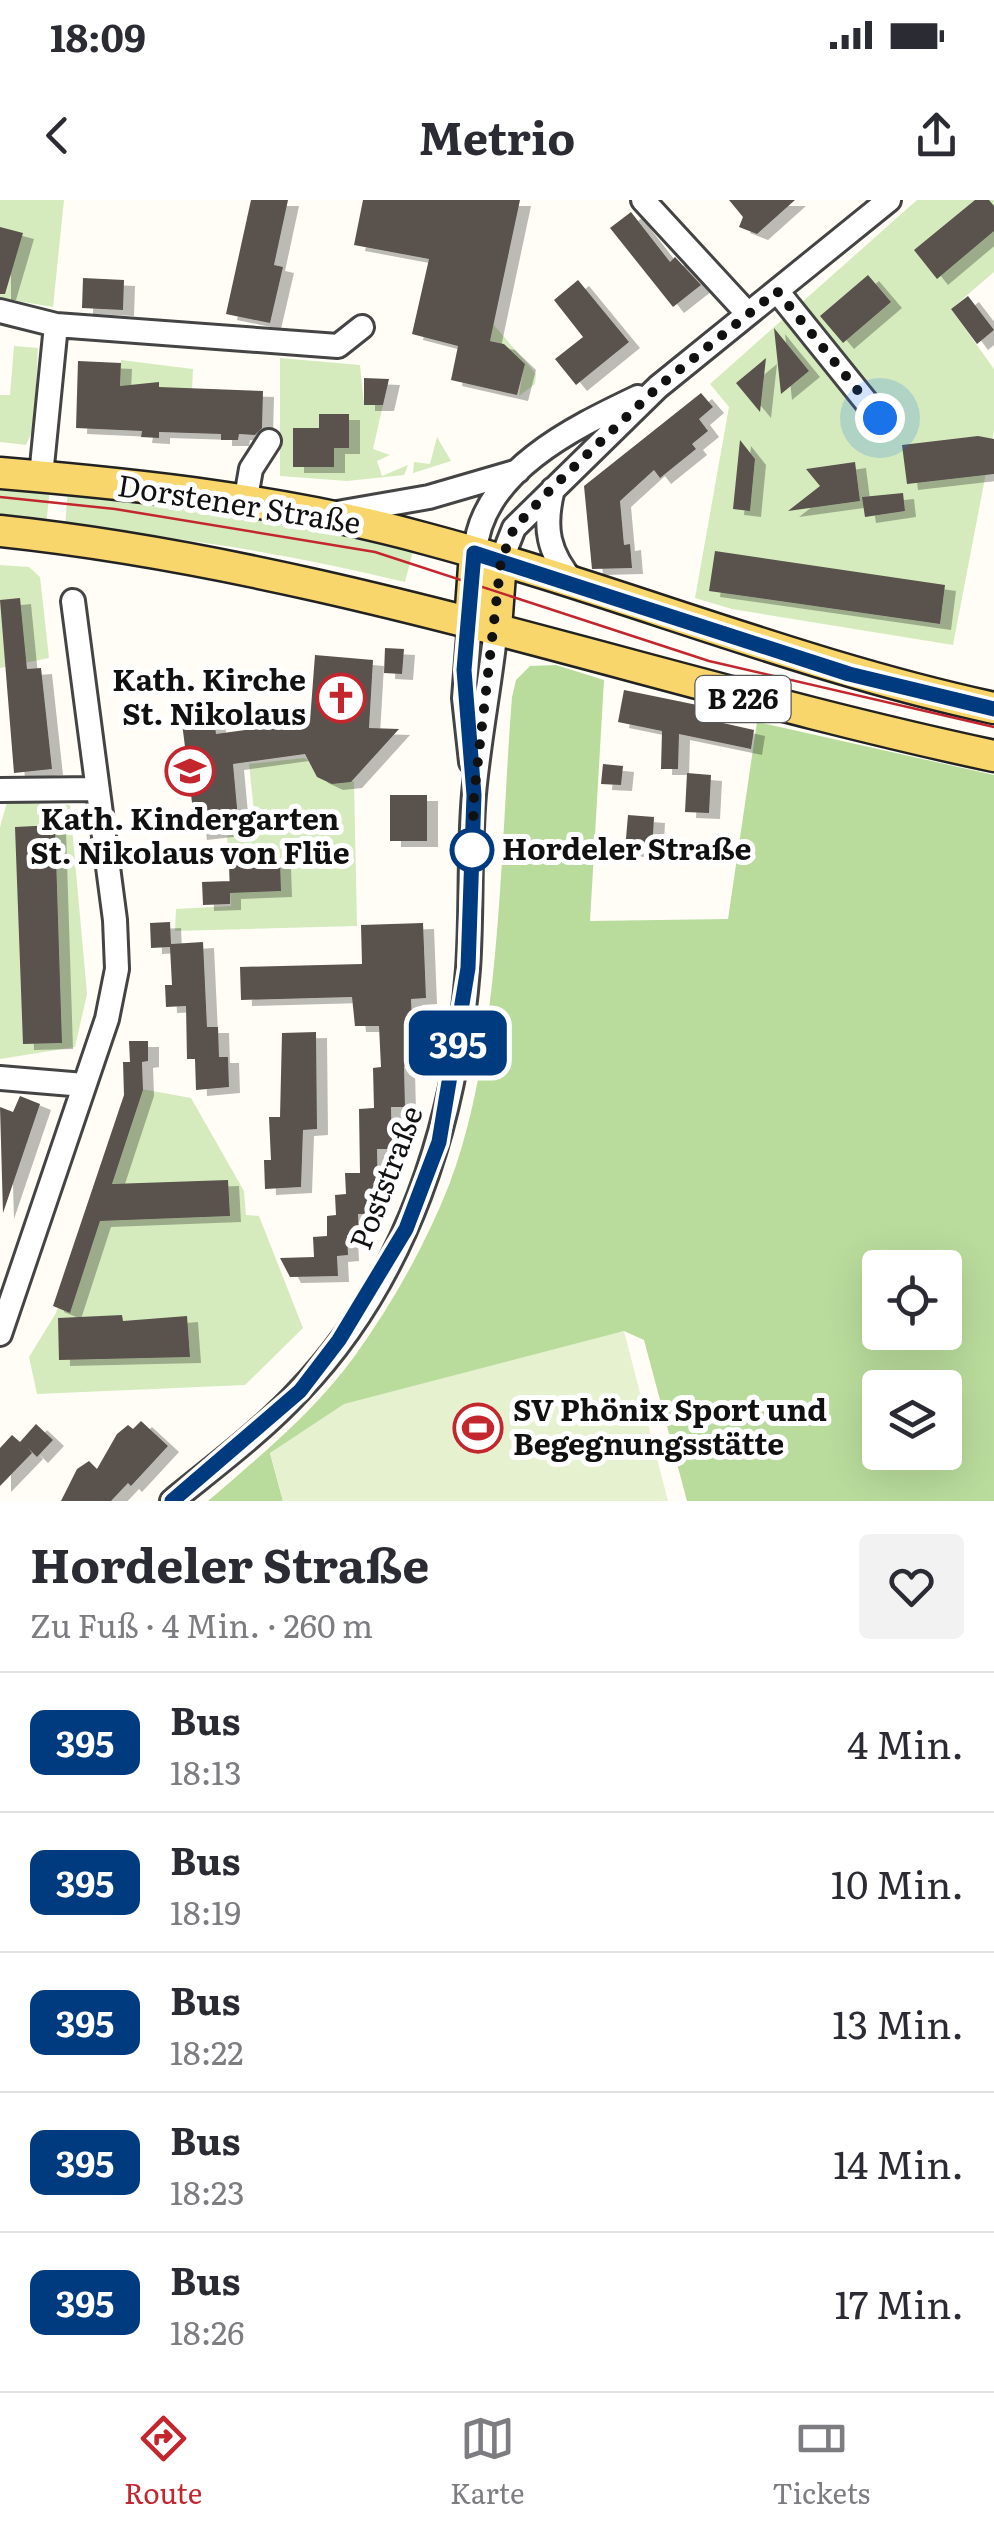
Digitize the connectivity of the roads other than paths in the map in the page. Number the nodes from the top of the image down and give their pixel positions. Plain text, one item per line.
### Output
1 (642, 200) edge
2 (889, 200) edge
3 (777, 291) junction
4 (0, 311) edge
5 (748, 314) junction
6 (56, 325) junction
7 (362, 328) dead end
8 (658, 387) junction
9 (880, 418) dead end
10 (269, 441) dead end
11 (518, 471) junction
12 (0, 473) edge
13 (42, 476) junction
14 (554, 486) junction
15 (245, 503) junction
16 (324, 516) junction
17 (0, 531) edge
18 (488, 557) junction
19 (574, 584) junction
20 (73, 601) dead end
21 (483, 625) junction
22 (994, 708) edge
23 (994, 756) edge
24 (98, 789) junction
25 (0, 790) edge
26 (0, 1078) edge
27 (84, 1085) junction
28 (0, 1334) edge
29 (172, 1501) edge

1 - 5 street
2 - 3 street
3 - 5 street
3 - 9 street
4 - 6 street
5 - 8 street
6 - 7 street
6 - 13 street
8 - 11 street
8 - 14 street
10 - 15 street
11 - 16 street
11 - 18 street
12 - 13 main road, Dorstener Straße / B 226
13 - 15 main road, Dorstener Straße / B 226
14 - 18 street
14 - 19 street
15 - 16 main road, Dorstener Straße / B 226
16 - 18 main road, Dorstener Straße / B 226
17 - 21 main road, Dorstener Straße / B 226
18 - 19 main road, Dorstener Straße / B 226
18 - 21 main road
19 - 22 main road, Dorstener Straße / B 226
20 - 24 street
21 - 23 main road, Dorstener Straße / B 226
21 - 29 street, Poststraße
24 - 25 street
24 - 27 street
26 - 27 street
27 - 28 street

